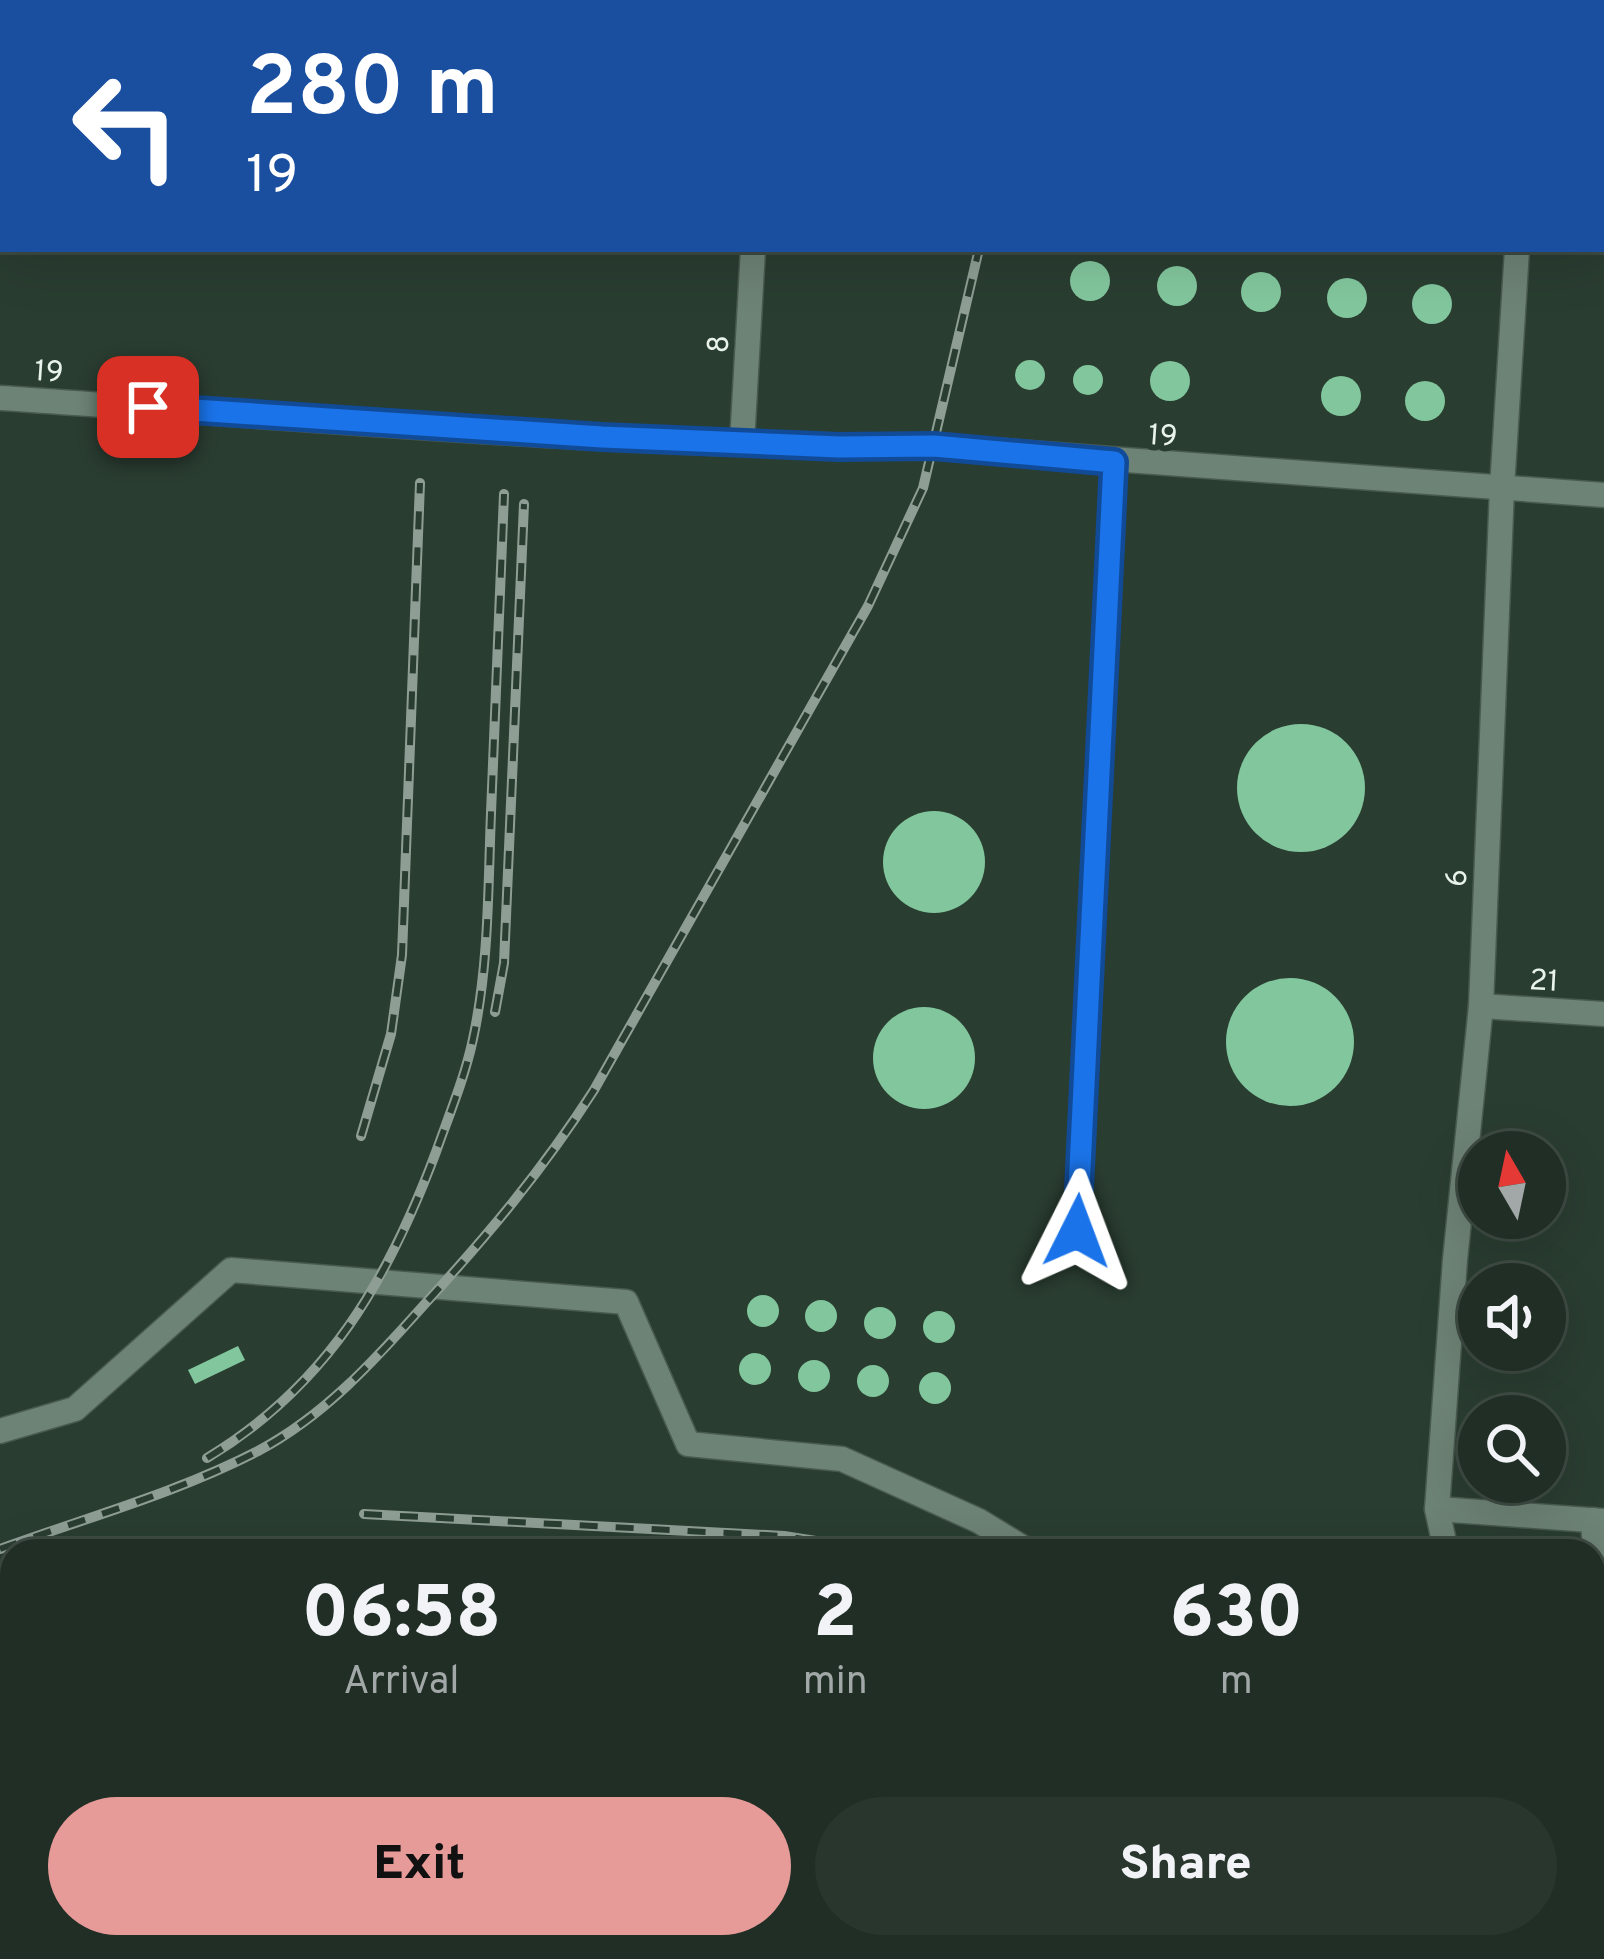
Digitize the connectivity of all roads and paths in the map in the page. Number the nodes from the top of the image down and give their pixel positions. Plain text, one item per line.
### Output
1 (753, 252) edge
2 (1517, 252) edge
3 (0, 398) edge
4 (742, 442) junction
5 (1114, 462) junction
6 (1502, 488) junction
7 (1604, 495) edge
8 (1481, 1006) junction
9 (1604, 1014) edge
10 (1077, 1231) dead end
11 (0, 1431) edge
12 (1437, 1509) junction
13 (1599, 1520) edge
14 (1008, 1539) edge
15 (1443, 1539) edge

1 - 4 street, 8 / 8
2 - 6 street, 6 / 6
3 - 4 street, 19
4 - 5 street, 19
5 - 6 street, 19
5 - 10 street
6 - 7 street, 19
6 - 8 street, 6 / 6
8 - 9 street, 21 / 21
8 - 12 street, 6 / 6
11 - 14 street
12 - 13 street
12 - 15 street, 6

